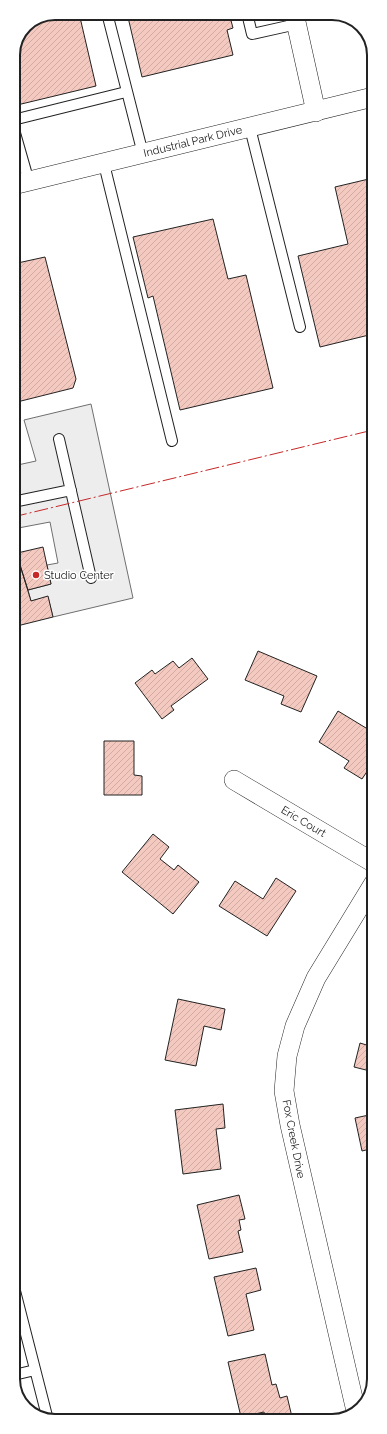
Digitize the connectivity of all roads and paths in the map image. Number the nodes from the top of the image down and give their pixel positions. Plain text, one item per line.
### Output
1 (109, 20) edge
2 (249, 20) edge
3 (292, 20) edge
4 (295, 20) edge
5 (126, 92) junction
6 (367, 99) edge
7 (316, 112) junction
8 (20, 118) edge
9 (250, 128) junction
10 (143, 154) junction
11 (104, 164) junction
12 (21, 183) edge
13 (300, 327) dead end
14 (59, 439) dead end
15 (172, 441) dead end
16 (71, 490) junction
17 (20, 501) edge
18 (91, 578) dead end
19 (234, 780) dead end
20 (367, 859) edge
21 (367, 894) edge
22 (20, 1311) edge
23 (35, 1370) junction
24 (20, 1374) edge
25 (355, 1405) edge
26 (46, 1412) edge

1 - 5 lane
2 - 3 lane
4 - 7 street
5 - 8 lane
5 - 10 lane
6 - 7 street, Industrial Park Drive
7 - 9 street, Industrial Park Drive
9 - 10 street, Industrial Park Drive
9 - 13 lane
10 - 11 street, Industrial Park Drive
11 - 12 street, Industrial Park Drive
11 - 15 lane
14 - 16 lane
16 - 17 lane
16 - 18 lane
19 - 20 street, Eric Court
21 - 25 street, Fox Creek Drive
22 - 23 lane
23 - 24 lane
23 - 26 lane

